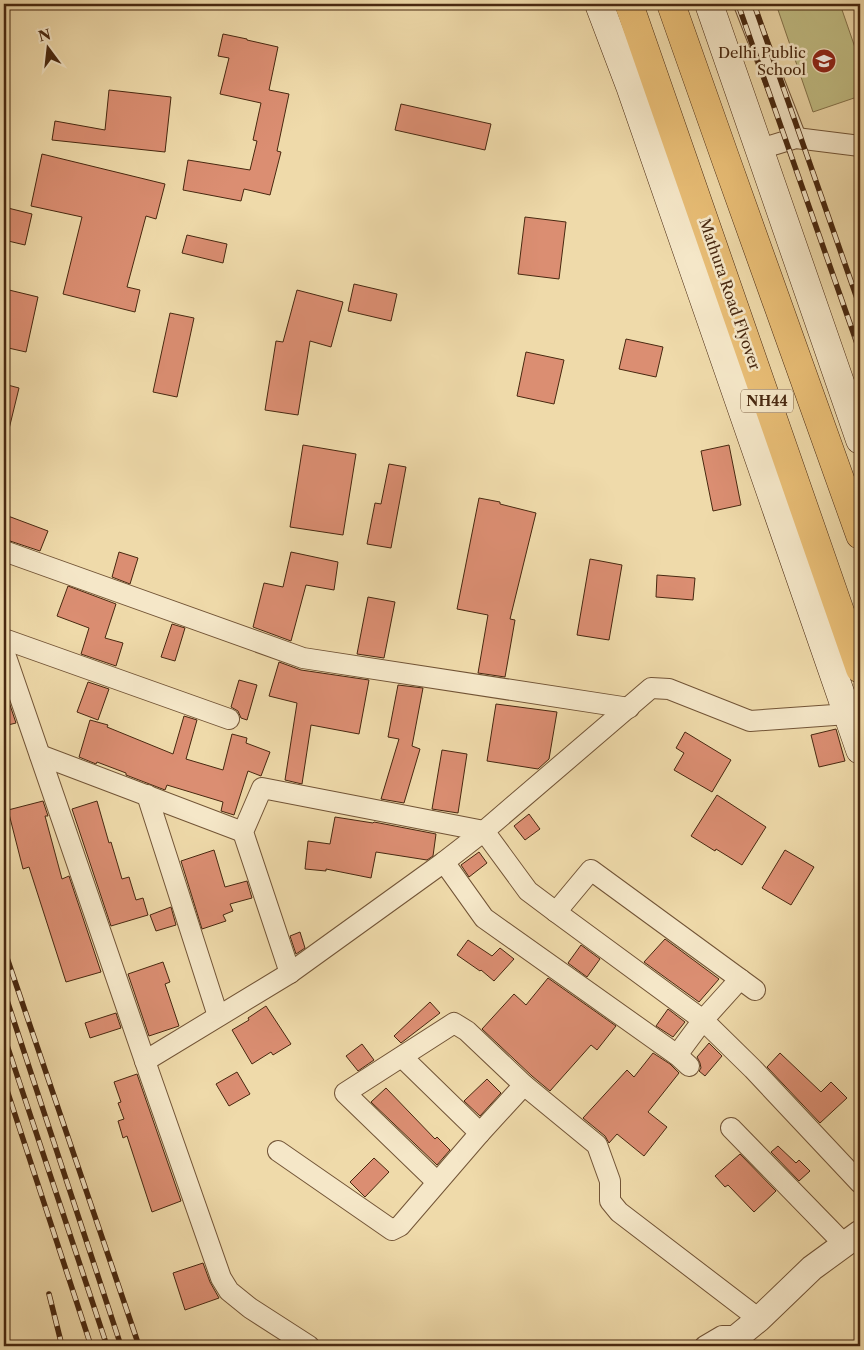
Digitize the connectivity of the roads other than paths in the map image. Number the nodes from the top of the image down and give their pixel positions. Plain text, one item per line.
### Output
1 (599, 4) edge
2 (629, 4) edge
3 (672, 4) edge
4 (709, 4) edge
5 (744, 4) edge
6 (796, 138) junction
7 (860, 146) edge
8 (760, 149) junction
9 (860, 440) edge
10 (860, 535) edge
11 (4, 551) edge
12 (4, 639) edge
13 (4, 650) edge
14 (860, 669) edge
15 (630, 708) junction
16 (848, 714) junction
17 (229, 720) dead end
18 (860, 750) edge
19 (40, 755) junction
20 (147, 795) junction
21 (484, 831) junction
22 (243, 832) junction
23 (444, 862) junction
24 (556, 912) junction
25 (290, 973) junction
26 (218, 1016) junction
27 (703, 1020) junction
28 (402, 1057) junction
29 (145, 1061) junction
30 (524, 1085) junction
31 (731, 1128) dead end
32 (480, 1133) junction
33 (278, 1151) dead end
34 (437, 1182) junction
35 (860, 1183) edge
36 (853, 1239) edge
37 (759, 1319) junction
38 (735, 1343) edge
39 (309, 1346) edge
40 (705, 1346) edge

1 - 16 main road
2 - 14 highway, Mathura Road Flyover / NH44
3 - 10 highway, NH44
4 - 8 main road
5 - 6 street
6 - 7 street
6 - 8 street
8 - 9 main road
11 - 15 street
12 - 17 street
13 - 19 street
15 - 16 street
15 - 21 street
16 - 18 main road
19 - 20 street
19 - 29 street
20 - 22 street
20 - 26 street
21 - 22 street
21 - 23 street
21 - 24 street
22 - 25 street
23 - 25 street
23 - 27 street
24 - 27 street
24 - 27 street
25 - 26 street
26 - 29 street
27 - 35 street
28 - 30 street
28 - 32 street
28 - 34 street
29 - 39 street
30 - 32 street
30 - 37 street
31 - 36 street
32 - 34 street
33 - 34 street
36 - 37 street
37 - 38 street
38 - 40 street

